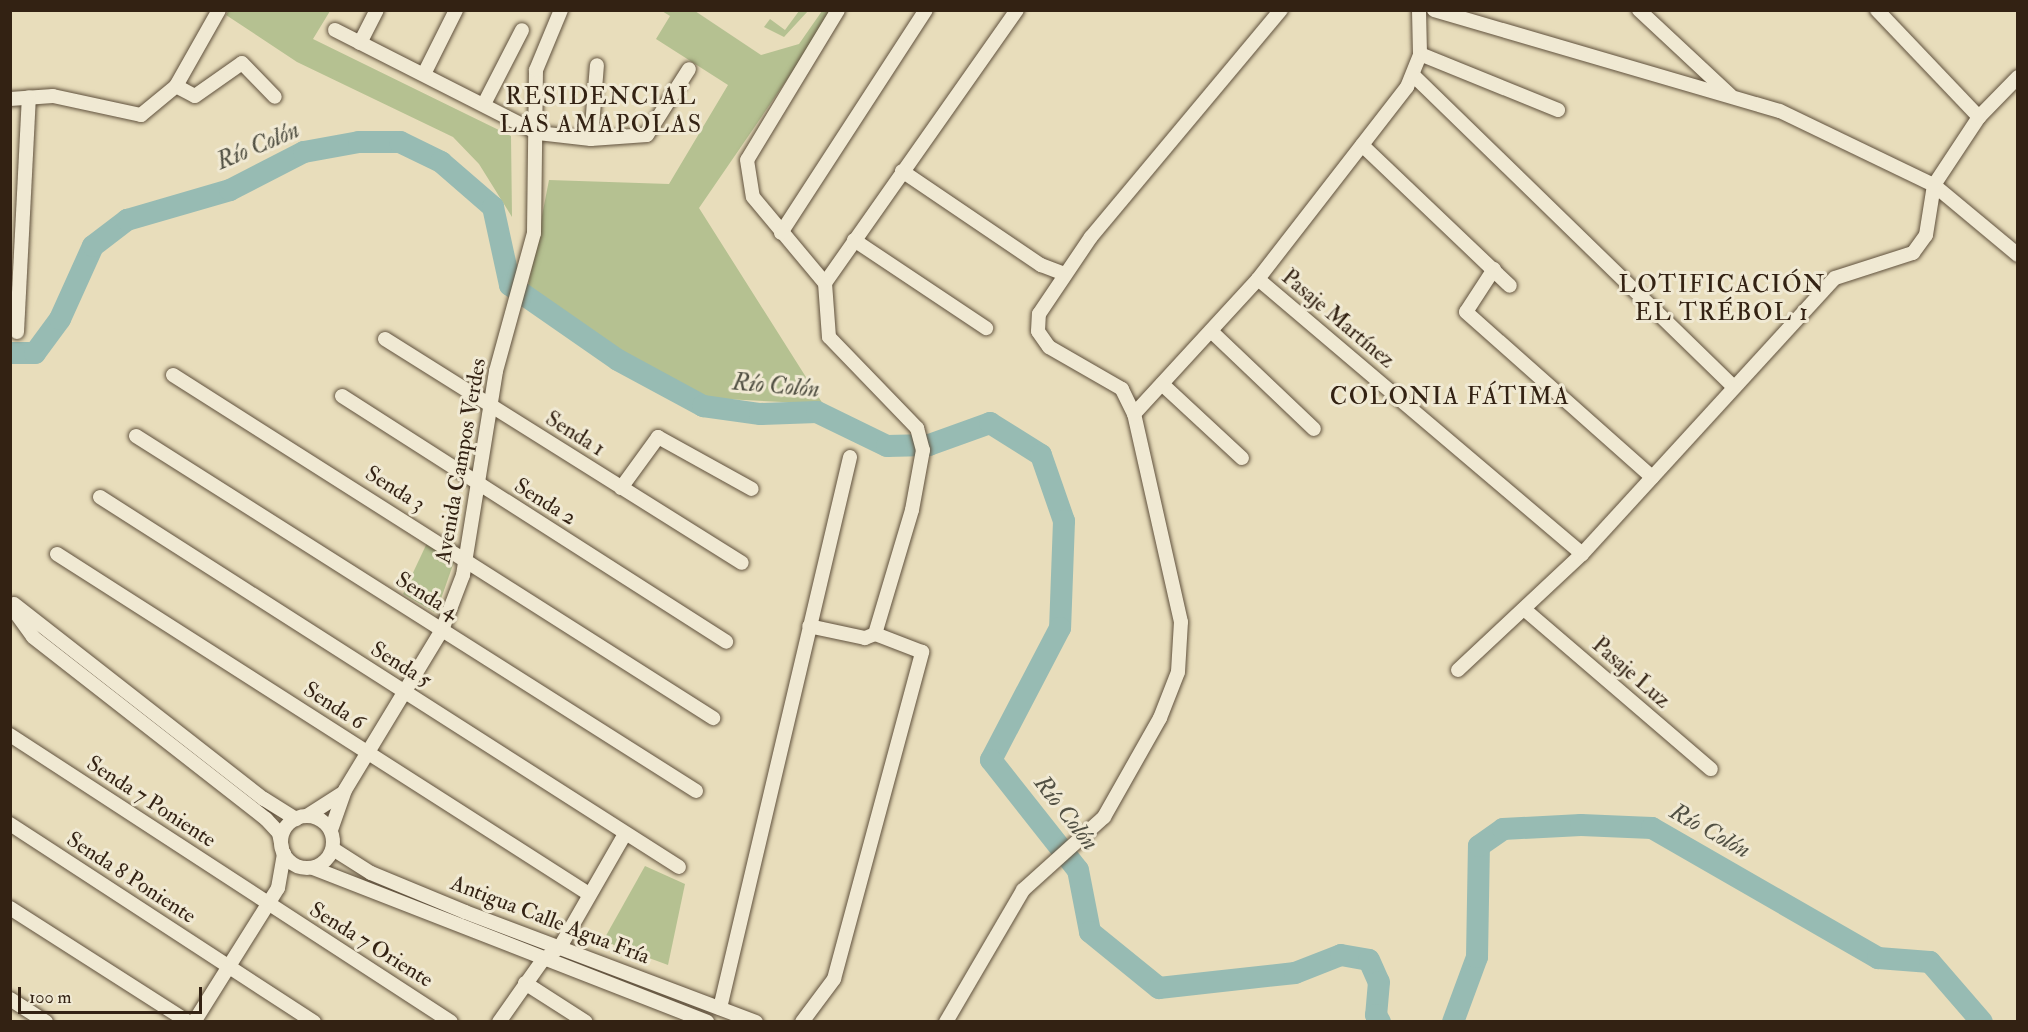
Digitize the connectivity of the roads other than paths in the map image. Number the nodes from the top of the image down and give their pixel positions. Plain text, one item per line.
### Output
1 (219, 10) edge
2 (377, 10) edge
3 (456, 10) edge
4 (561, 10) edge
5 (838, 10) edge
6 (926, 10) edge
7 (1017, 10) edge
8 (1281, 10) edge
9 (1419, 10) edge
10 (1434, 10) edge
11 (1639, 10) edge
12 (1877, 10) edge
13 (335, 30) dead end
14 (522, 30) dead end
15 (360, 43) junction
16 (1420, 54) junction
17 (597, 65) dead end
18 (689, 69) dead end
19 (424, 74) junction
20 (1414, 76) junction
21 (2018, 77) edge
22 (176, 86) junction
23 (29, 97) junction
24 (275, 97) dead end
25 (1732, 97) junction
26 (10, 99) edge
27 (484, 104) junction
28 (1558, 110) dead end
29 (1979, 117) junction
30 (538, 133) junction
31 (591, 140) junction
32 (1362, 145) junction
33 (902, 171) junction
34 (1934, 185) junction
35 (10, 190) edge
36 (25, 191) junction
37 (781, 233) junction
38 (854, 240) junction
39 (17, 242) edge
40 (2018, 255) edge
41 (1494, 269) junction
42 (1065, 274) junction
43 (1258, 279) junction
44 (825, 283) junction
45 (1510, 286) dead end
46 (986, 328) dead end
47 (1211, 331) junction
48 (17, 332) dead end
49 (385, 339) dead end
50 (174, 375) dead end
51 (1162, 384) junction
52 (1734, 387) junction
53 (342, 396) dead end
54 (492, 406) junction
55 (1134, 414) junction
56 (1314, 429) dead end
57 (136, 436) dead end
58 (850, 457) dead end
59 (1242, 458) dead end
60 (1652, 477) junction
61 (475, 482) junction
62 (621, 488) junction
63 (752, 489) dead end
64 (100, 497) dead end
65 (57, 554) dead end
66 (1582, 554) junction
67 (466, 558) junction
68 (742, 563) dead end
69 (10, 603) edge
70 (1524, 609) junction
71 (809, 626) junction
72 (442, 630) junction
73 (874, 634) junction
74 (726, 642) dead end
75 (1458, 670) dead end
76 (404, 692) junction
77 (713, 718) dead end
78 (10, 735) edge
79 (367, 753) junction
80 (1711, 769) dead end
81 (345, 790) junction
82 (696, 791) dead end
83 (302, 817) junction
84 (10, 824) edge
85 (331, 830) junction
86 (625, 834) junction
87 (333, 849) junction
88 (283, 851) junction
89 (680, 867) dead end
90 (310, 868) junction
91 (278, 888) junction
92 (589, 894) junction
93 (267, 904) junction
94 (10, 908) edge
95 (560, 947) junction
96 (542, 961) junction
97 (228, 967) junction
98 (525, 983) junction
99 (10, 999) edge
100 (720, 1008) junction
101 (46, 1022) edge
102 (188, 1022) edge
103 (194, 1022) edge
104 (314, 1022) edge
105 (451, 1022) edge
106 (499, 1022) edge
107 (586, 1022) edge
108 (707, 1022) edge
109 (756, 1022) edge
110 (802, 1022) edge
111 (946, 1022) edge

1 - 22 street
2 - 15 street
3 - 19 street
4 - 30 street, Avenida Campos Verdes
5 - 37 street
6 - 37 street
7 - 33 street
8 - 42 street
9 - 16 street
10 - 25 street
11 - 25 street
12 - 29 street
13 - 15 street
14 - 27 street
15 - 19 street
16 - 20 street
16 - 28 street
17 - 31 street
18 - 31 street
19 - 27 street
20 - 32 street
20 - 52 street
21 - 29 street
22 - 23 street
22 - 24 street
23 - 26 street
23 - 36 street
25 - 34 street
27 - 30 street
29 - 34 street
30 - 31 street
30 - 54 street, Avenida Campos Verdes
32 - 41 street
32 - 43 street
33 - 38 street
33 - 42 street
34 - 40 street
34 - 52 street
35 - 36 street
36 - 39 street
37 - 44 street
38 - 44 street
38 - 46 street
39 - 48 street
41 - 45 street
41 - 60 street
42 - 55 street
43 - 47 street
43 - 66 street, Pasaje Martínez
44 - 73 street
47 - 51 street
47 - 56 street
49 - 54 street, Senda 1
50 - 67 street, Senda 3
51 - 55 street
51 - 59 street
52 - 60 street
53 - 61 street, Senda 2
54 - 61 street, Avenida Campos Verdes
54 - 62 street, Senda 1
55 - 111 street
57 - 72 street, Senda 4
58 - 71 street
60 - 66 street
61 - 67 street, Avenida Campos Verdes
61 - 74 street, Senda 2
62 - 63 street
62 - 68 street, Senda 1
64 - 76 street, Senda 5
65 - 79 street, Senda 6
66 - 70 street
67 - 72 street, Avenida Campos Verdes
67 - 77 street, Senda 3
69 - 83 street
69 - 88 street
70 - 75 street
70 - 80 street, Pasaje Luz
71 - 73 street
71 - 100 street
72 - 76 street, Avenida Campos Verdes
72 - 82 street, Senda 4
73 - 110 street
76 - 79 street, Avenida Campos Verdes
76 - 86 street, Senda 5
78 - 93 street, Senda 7 Poniente
79 - 81 street, Avenida Campos Verdes
79 - 92 street, Senda 6
81 - 83 street, Avenida Campos Verdes
81 - 85 street, Avenida Campos Verdes
83 - 85 street
83 - 88 street
84 - 97 street, Senda 8 Poniente
85 - 87 street
86 - 89 street, Senda 5
86 - 92 street
87 - 90 street
87 - 95 street, Antigua Calle Agua Fría
88 - 90 street
88 - 91 street
90 - 91 street
90 - 96 street, Antigua Calle Agua Fría
91 - 93 street
92 - 95 street
93 - 97 street
93 - 105 street, Senda 7 Oriente
94 - 102 street
95 - 96 street
95 - 100 street, Antigua Calle Agua Fría
96 - 98 street
96 - 108 street, Antigua Calle Agua Fría
97 - 103 street
97 - 104 street, Senda 8 Poniente
98 - 106 street
98 - 107 street
99 - 101 street
100 - 109 street, Antigua Calle Agua Fría

